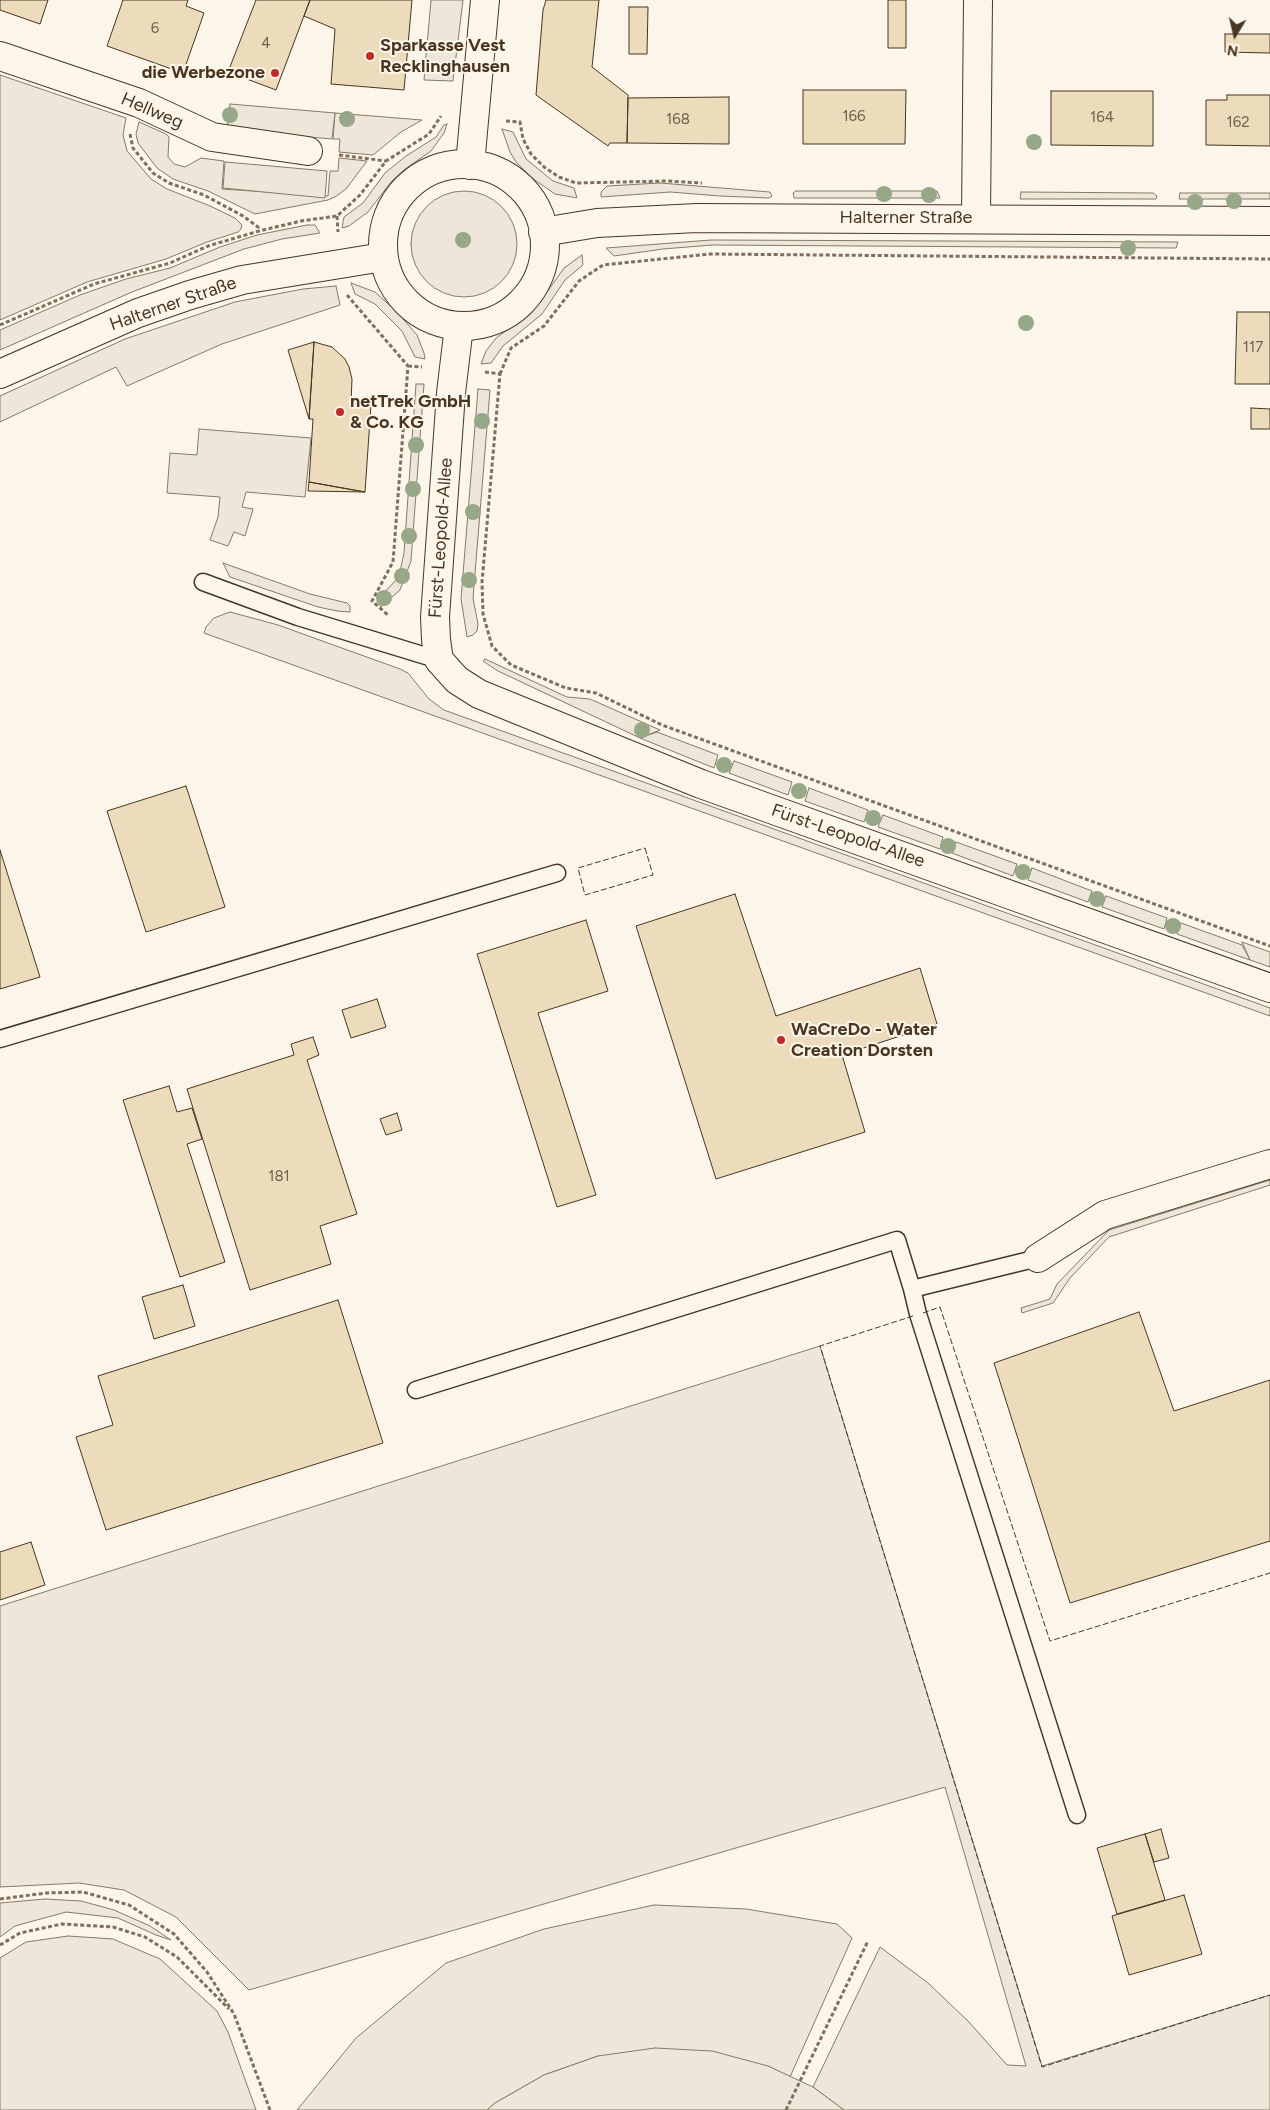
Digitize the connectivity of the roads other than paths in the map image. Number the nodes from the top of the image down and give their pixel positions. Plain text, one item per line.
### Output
1 (485, 0) edge
2 (978, 0) edge
3 (0, 56) edge
4 (308, 152) road end
5 (470, 164) junction
6 (976, 218) junction
7 (1270, 221) edge
8 (544, 232) junction
9 (383, 257) junction
10 (459, 326) junction
11 (0, 374) edge
12 (203, 582) dead end
13 (439, 660) junction
14 (557, 873) dead end
15 (1270, 988) edge
16 (0, 1039) edge
17 (1270, 1164) edge
18 (1038, 1258) joint
19 (912, 1289) junction
20 (416, 1390) dead end
21 (1077, 1815) dead end

1 - 5 street
2 - 6 street
3 - 4 street, Hellweg
5 - 8 street
5 - 9 street
6 - 7 street, Halterner Straße
6 - 8 street, Halterner Straße
8 - 10 street
9 - 10 street
9 - 11 street, Halterner Straße
10 - 13 street, Fürst-Leopold-Allee
12 - 13 lane
13 - 15 street, Fürst-Leopold-Allee
14 - 16 lane
17 - 18 street
18 - 19 lane
19 - 20 lane
19 - 21 lane

